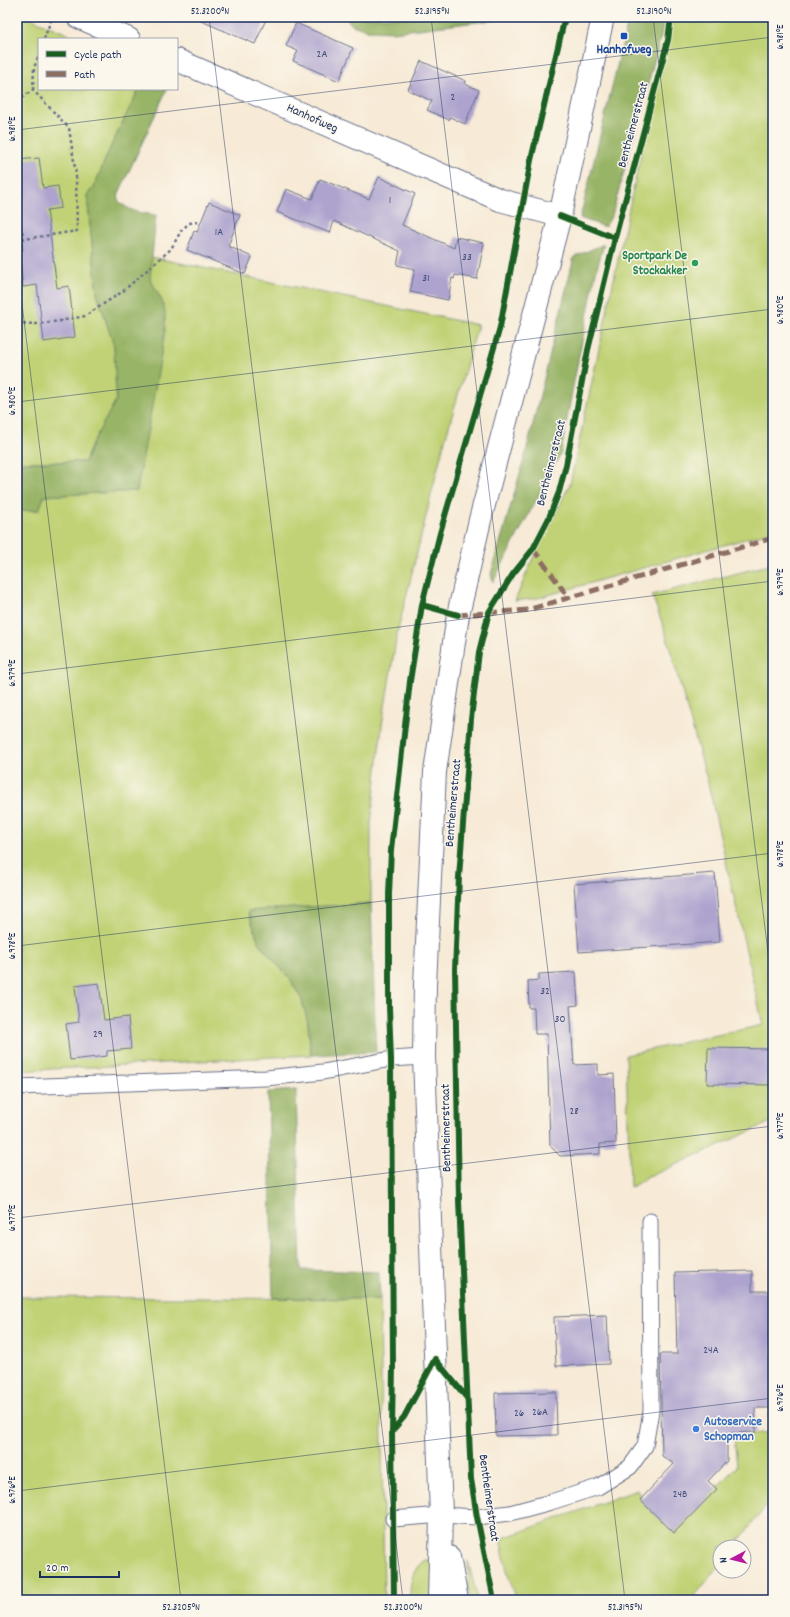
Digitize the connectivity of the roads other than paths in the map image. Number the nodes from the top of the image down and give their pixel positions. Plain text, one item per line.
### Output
1 (78, 17) edge
2 (603, 17) edge
3 (127, 38) edge
4 (178, 60) edge
5 (560, 216) junction
6 (424, 1057) junction
7 (17, 1087) edge
8 (650, 1221) dead end
9 (441, 1515) junction
10 (393, 1519) dead end
11 (439, 1600) edge
12 (457, 1600) edge

1 - 3 main road
2 - 5 main road, Bentheimerstraat
4 - 5 main road, Hanhofweg
5 - 6 main road, Bentheimerstraat
6 - 7 lane
6 - 9 main road, Bentheimerstraat
8 - 9 lane, Bentheimerstraat
9 - 10 lane, Bentheimerstraat
9 - 11 main road, Bentheimerstraat
9 - 12 main road, Bentheimerstraat

